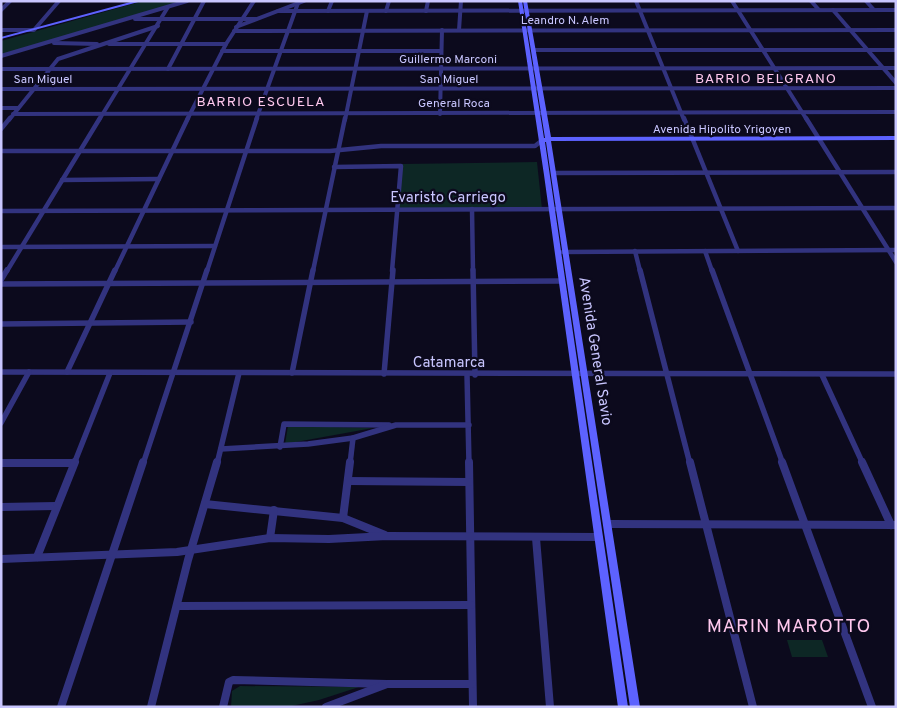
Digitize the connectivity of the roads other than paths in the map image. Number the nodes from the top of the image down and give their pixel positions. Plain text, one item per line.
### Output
1 (10, 1) edge
2 (59, 1) edge
3 (140, 1) edge
4 (187, 1) edge
5 (204, 1) edge
6 (254, 1) edge
7 (332, 1) edge
8 (389, 1) edge
9 (428, 1) edge
10 (461, 1) edge
11 (520, 1) edge
12 (525, 1) edge
13 (636, 1) edge
14 (732, 1) edge
15 (811, 1) edge
16 (866, 1) edge
17 (301, 2) edge
18 (168, 7) junction
19 (1, 10) edge
20 (738, 10) junction
21 (819, 10) junction
22 (833, 10) junction
23 (874, 10) junction
24 (896, 10) edge
25 (278, 11) junction
26 (296, 11) junction
27 (328, 11) junction
28 (367, 11) junction
29 (386, 11) junction
30 (426, 11) junction
31 (460, 11) junction
32 (524, 11) junction
33 (640, 11) junction
34 (129, 19) junction
35 (162, 19) junction
36 (194, 19) junction
37 (240, 19) junction
38 (256, 19) junction
39 (158, 26) junction
40 (235, 29) junction
41 (1, 30) edge
42 (34, 30) junction
43 (442, 30) junction
44 (458, 30) junction
45 (527, 30) junction
46 (648, 30) junction
47 (750, 30) junction
48 (850, 30) junction
49 (896, 30) edge
50 (288, 31) junction
51 (363, 31) junction
52 (1, 38) edge
53 (47, 43) junction
54 (148, 43) junction
55 (182, 43) junction
56 (102, 44) junction
57 (226, 44) junction
58 (533, 50) junction
59 (656, 50) junction
60 (763, 50) junction
61 (867, 50) junction
62 (896, 50) edge
63 (222, 51) junction
64 (282, 51) junction
65 (359, 51) junction
66 (441, 51) junction
67 (1, 56) edge
68 (536, 68) junction
69 (664, 68) junction
70 (774, 68) junction
71 (882, 68) junction
72 (896, 68) edge
73 (1, 69) edge
74 (50, 69) junction
75 (132, 69) junction
76 (168, 69) junction
77 (213, 69) junction
78 (275, 69) junction
79 (355, 69) junction
80 (440, 69) junction
81 (529, 69) junction
82 (896, 83) edge
83 (672, 88) junction
84 (787, 88) junction
85 (896, 88) edge
86 (1, 89) edge
87 (34, 89) junction
88 (120, 89) junction
89 (204, 89) junction
90 (268, 89) junction
91 (350, 89) junction
92 (440, 89) junction
93 (532, 89) junction
94 (539, 89) junction
95 (1, 108) edge
96 (18, 108) junction
97 (543, 112) junction
98 (681, 112) junction
99 (802, 112) junction
100 (896, 112) edge
101 (536, 113) junction
102 (13, 114) junction
103 (103, 114) junction
104 (190, 114) junction
105 (259, 114) junction
106 (345, 114) junction
107 (440, 114) junction
108 (1, 129) edge
109 (896, 139) edge
110 (548, 140) junction
111 (693, 140) junction
112 (819, 140) junction
113 (540, 142) junction
114 (171, 150) junction
115 (337, 150) junction
116 (1, 151) edge
117 (80, 151) junction
118 (245, 151) junction
119 (334, 166) junction
120 (706, 172) junction
121 (840, 172) junction
122 (896, 172) edge
123 (554, 173) junction
124 (159, 179) junction
125 (62, 180) junction
126 (721, 208) junction
127 (862, 208) junction
128 (896, 208) edge
129 (472, 209) junction
130 (555, 209) junction
131 (325, 210) junction
132 (398, 210) junction
133 (1, 211) edge
134 (43, 211) junction
135 (144, 211) junction
136 (226, 211) junction
137 (127, 246) junction
138 (215, 246) junction
139 (1, 248) edge
140 (21, 248) junction
141 (888, 250) junction
142 (896, 250) edge
143 (635, 251) junction
144 (705, 251) junction
145 (738, 251) junction
146 (561, 252) junction
147 (896, 262) edge
148 (473, 281) junction
149 (561, 281) junction
150 (1, 282) edge
151 (311, 282) junction
152 (392, 282) junction
153 (109, 283) junction
154 (203, 283) junction
155 (191, 322) junction
156 (90, 323) junction
157 (1, 324) edge
158 (1, 372) edge
159 (29, 372) junction
160 (67, 372) junction
161 (110, 373) junction
162 (174, 373) junction
163 (239, 373) junction
164 (292, 374) junction
165 (384, 374) junction
166 (468, 374) junction
167 (574, 374) junction
168 (585, 374) junction
169 (666, 374) junction
170 (749, 374) junction
171 (822, 374) junction
172 (896, 374) edge
173 (475, 375) junction
174 (1, 423) edge
175 (396, 425) junction
176 (468, 425) junction
177 (353, 438) junction
178 (280, 447) junction
179 (221, 449) junction
180 (1, 463) edge
181 (73, 464) junction
182 (348, 481) junction
183 (469, 482) junction
184 (205, 504) junction
185 (56, 506) junction
186 (1, 507) edge
187 (274, 510) junction
188 (343, 518) junction
189 (608, 524) junction
190 (706, 524) junction
191 (806, 524) junction
192 (893, 525) edge
193 (387, 536) junction
194 (471, 537) junction
195 (598, 537) junction
196 (270, 538) junction
197 (536, 538) junction
198 (192, 550) junction
199 (112, 553) junction
200 (37, 557) junction
201 (1, 558) edge
202 (471, 605) junction
203 (178, 606) junction
204 (387, 684) junction
205 (472, 684) junction
206 (61, 707) edge
207 (151, 707) edge
208 (223, 707) edge
209 (326, 707) edge
210 (473, 707) edge
211 (550, 707) edge
212 (623, 707) edge
213 (635, 707) edge
214 (753, 707) edge
215 (872, 707) edge

1 - 19 street
2 - 42 street
3 - 42 main road
4 - 18 street
5 - 36 street
6 - 37 street
7 - 27 street
8 - 29 street
9 - 30 street
10 - 31 street
11 - 32 main road, Avenida General Savio
12 - 32 main road, Avenida General Savio
13 - 33 street
14 - 20 street
15 - 21 street
16 - 23 street
17 - 25 street
17 - 26 street
18 - 34 street
18 - 35 street
20 - 21 street
20 - 33 street
20 - 47 street
21 - 22 street
22 - 23 street
22 - 48 street
23 - 24 street
25 - 26 street
25 - 38 street
26 - 27 street
26 - 50 street
27 - 28 street
28 - 29 street
28 - 51 street
29 - 30 street
30 - 31 street
31 - 32 street
31 - 44 street
32 - 33 street
32 - 45 main road, Avenida General Savio
33 - 46 street
34 - 35 street
34 - 53 street
35 - 36 street
35 - 39 street
36 - 37 street
36 - 55 street
37 - 38 street
37 - 40 street
38 - 40 street
39 - 54 street
39 - 56 street
40 - 50 street, Leandro N. Alem
40 - 57 street
41 - 42 street
42 - 52 main road
43 - 44 street, Leandro N. Alem
43 - 51 street, Leandro N. Alem
43 - 66 street
44 - 45 street, Leandro N. Alem
45 - 46 street, Leandro N. Alem
45 - 58 main road, Avenida General Savio
45 - 81 main road, Avenida General Savio
46 - 47 street, Leandro N. Alem
46 - 59 street
47 - 48 street, Leandro N. Alem
47 - 60 street
48 - 49 street, Leandro N. Alem
48 - 61 street
50 - 51 street, Leandro N. Alem
50 - 64 street
51 - 65 street
53 - 56 street
53 - 67 street
54 - 55 street
54 - 56 street
54 - 75 street
55 - 57 street
55 - 76 street
56 - 74 street
57 - 63 street
58 - 59 street
58 - 68 main road, Avenida General Savio
59 - 60 street
59 - 69 street
60 - 61 street
60 - 70 street
61 - 62 street
61 - 71 street
63 - 64 street
63 - 77 street
64 - 65 street
64 - 78 street
65 - 66 street
65 - 79 street
66 - 80 street
68 - 69 street, Guillermo Marconi
68 - 81 street, Guillermo Marconi
68 - 94 main road, Avenida General Savio
69 - 70 street, Guillermo Marconi
69 - 83 street
70 - 71 street, Guillermo Marconi
70 - 84 street
71 - 72 street, Guillermo Marconi
71 - 82 street
73 - 74 street, Guillermo Marconi
74 - 75 street, Guillermo Marconi
74 - 87 street
75 - 76 street, Guillermo Marconi
75 - 88 street
76 - 77 street, Guillermo Marconi
77 - 78 street, Guillermo Marconi
77 - 89 street
78 - 79 street, Guillermo Marconi
78 - 90 street
79 - 80 street, Guillermo Marconi
79 - 91 street
80 - 81 street, Guillermo Marconi
80 - 92 street
81 - 93 main road, Avenida General Savio
83 - 84 street, San Miguel
83 - 94 street, San Miguel
83 - 98 street
84 - 85 street, San Miguel
84 - 99 street
86 - 87 street, San Miguel
87 - 88 street, San Miguel
87 - 96 street
88 - 89 street, San Miguel
88 - 103 street
89 - 90 street, San Miguel
89 - 104 street
90 - 91 street, San Miguel
90 - 105 street
91 - 92 street, San Miguel
91 - 106 street
92 - 93 street, San Miguel
92 - 107 street
93 - 94 street, San Miguel
93 - 101 main road, Avenida General Savio
94 - 97 main road, Avenida General Savio
95 - 96 street
96 - 102 street
97 - 98 street, General Roca
97 - 101 street, General Roca
97 - 110 main road, Avenida General Savio
98 - 99 street, General Roca
98 - 111 street
99 - 100 street, General Roca
99 - 112 street
101 - 107 street, General Roca
101 - 113 main road, Avenida General Savio
102 - 103 street, General Roca
102 - 108 street
103 - 104 street, General Roca
103 - 117 street
104 - 105 street, General Roca
104 - 114 street
105 - 106 street, General Roca
105 - 118 street
106 - 107 street, General Roca
106 - 115 street
109 - 112 main road, Avenida Hipolito Yrigoyen
110 - 111 main road, Avenida Hipolito Yrigoyen
110 - 113 main road, Avenida Hipolito Yrigoyen
110 - 123 main road, Avenida General Savio
111 - 112 main road, Avenida Hipolito Yrigoyen
111 - 120 street
112 - 121 street
113 - 115 street
113 - 130 main road, Avenida General Savio
114 - 117 street
114 - 118 street
114 - 124 street
115 - 118 street
115 - 119 street
116 - 117 street
117 - 125 street
118 - 136 street
119 - 131 street
119 - 132 street
120 - 121 street
120 - 123 street
120 - 126 street
121 - 122 street
121 - 127 street
123 - 130 main road, Avenida General Savio
124 - 125 street
124 - 135 street
125 - 134 street
126 - 127 street, Evaristo Carriego
126 - 130 street, Evaristo Carriego
126 - 145 street
127 - 128 street, Evaristo Carriego
127 - 141 street
129 - 130 street, Evaristo Carriego
129 - 132 street, Evaristo Carriego
129 - 148 street
130 - 146 main road, Avenida General Savio
131 - 132 street, Evaristo Carriego
131 - 136 street, Evaristo Carriego
131 - 151 street
132 - 152 street
133 - 134 street, Evaristo Carriego
134 - 135 street, Evaristo Carriego
134 - 140 street
135 - 136 street, Evaristo Carriego
135 - 137 street
136 - 138 street
137 - 138 street
137 - 140 street
137 - 153 street
138 - 154 street
139 - 140 street
140 - 150 street
141 - 142 street
141 - 145 street
141 - 147 street
143 - 144 street
143 - 146 street
143 - 169 street
144 - 145 street
144 - 170 street
146 - 149 main road, Avenida General Savio
146 - 168 main road, Avenida General Savio
148 - 149 street
148 - 152 street
148 - 173 street
149 - 167 main road, Avenida General Savio
150 - 153 street
151 - 152 street
151 - 154 street
151 - 164 street
152 - 165 street
153 - 154 street
153 - 156 street
154 - 155 street
155 - 156 street
155 - 162 street
156 - 157 street
156 - 160 street
158 - 159 street, Catamarca
159 - 160 street, Catamarca
159 - 174 street
160 - 161 street, Catamarca
161 - 162 street, Catamarca
161 - 181 street
162 - 163 street, Catamarca
162 - 199 street
163 - 164 street, Catamarca
163 - 179 street
164 - 165 street, Catamarca
165 - 166 street, Catamarca
166 - 173 street, Catamarca
166 - 176 street
167 - 168 street, Catamarca
167 - 173 street, Catamarca
167 - 195 main road, Avenida General Savio
168 - 169 street, Catamarca
168 - 189 main road, Avenida General Savio
169 - 170 street, Catamarca
169 - 190 street
170 - 171 street, Catamarca
170 - 191 street
171 - 172 street, Catamarca
171 - 192 street
175 - 176 street
175 - 177 street
175 - 178 street
176 - 183 street
177 - 178 street
177 - 182 street
178 - 179 street
179 - 184 street
180 - 181 street
181 - 185 street
182 - 183 street
182 - 188 street
183 - 194 street
184 - 187 street
184 - 198 street
185 - 186 street
185 - 200 street
187 - 188 street
187 - 196 street
188 - 193 street
189 - 190 street
189 - 213 main road, Avenida General Savio
190 - 191 street
190 - 214 street
191 - 192 street
191 - 215 street
193 - 194 street
193 - 196 street
194 - 197 street
194 - 202 street
195 - 197 street
195 - 212 main road, Avenida General Savio
196 - 198 street
197 - 211 street
198 - 199 street
198 - 203 street
199 - 200 street
199 - 206 street
200 - 201 street
202 - 203 street
202 - 205 street
203 - 207 street
204 - 205 street
204 - 208 street
204 - 209 street
205 - 210 street

